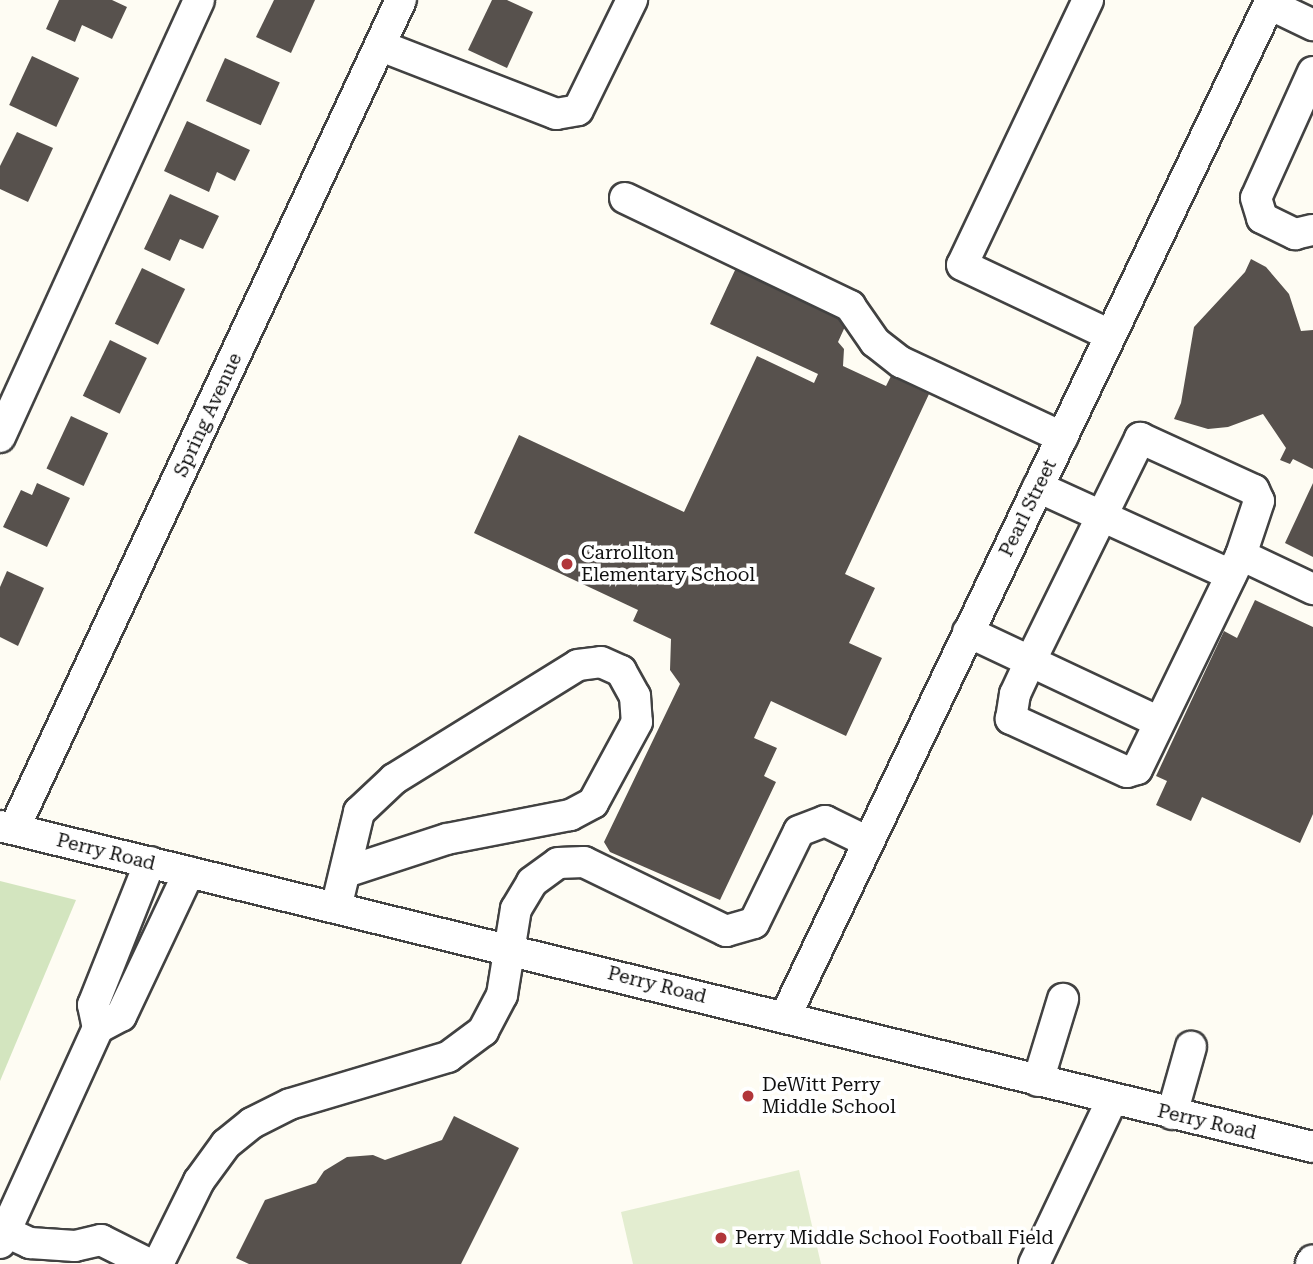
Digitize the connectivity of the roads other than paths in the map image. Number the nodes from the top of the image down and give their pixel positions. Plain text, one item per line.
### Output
1 (199, 0) edge
2 (401, 0) edge
3 (632, 0) edge
4 (1088, 0) edge
5 (1270, 2) edge
6 (1313, 25) edge
7 (382, 46) junction
8 (1313, 72) edge
9 (625, 198) dead end
10 (1313, 230) edge
11 (1110, 335) junction
12 (0, 437) edge
13 (1062, 437) junction
14 (1038, 487) junction
15 (1100, 515) junction
16 (1236, 565) junction
17 (1313, 589) edge
18 (968, 632) junction
19 (1030, 662) junction
20 (1159, 722) junction
21 (7, 828) edge
22 (868, 842) junction
23 (150, 862) junction
24 (189, 872) junction
25 (346, 872) junction
26 (336, 908) junction
27 (510, 950) junction
28 (1062, 999) dead end
29 (785, 1017) junction
30 (97, 1028) junction
31 (1191, 1047) dead end
32 (1038, 1081) junction
33 (1112, 1100) junction
34 (1172, 1114) junction
35 (1313, 1147) edge
36 (2, 1237) edge
37 (149, 1264) edge
38 (158, 1264) edge
39 (1034, 1264) edge

1 - 12 street
2 - 7 street, Spring Avenue
3 - 7 street
4 - 11 street
5 - 6 street
5 - 11 street, Pearl Street
7 - 21 street, Spring Avenue
8 - 10 street
9 - 13 street
11 - 13 street, Pearl Street
13 - 14 street, Pearl Street
14 - 15 street
14 - 18 street, Pearl Street
15 - 16 street
15 - 16 street
15 - 19 street
16 - 17 street
16 - 20 street
18 - 19 street
18 - 22 street, Pearl Street
19 - 20 street
19 - 20 street
21 - 23 street, Perry Road
22 - 27 street
22 - 29 street, Pearl Street
23 - 24 street, Perry Road
23 - 30 street
24 - 26 street, Perry Road
24 - 30 street
25 - 25 street
25 - 26 street
26 - 27 street, Perry Road
27 - 29 street, Perry Road
27 - 38 street
28 - 32 street
29 - 32 street, Perry Road
30 - 36 street
31 - 34 street
32 - 33 street, Perry Road
33 - 34 street, Perry Road
33 - 39 street
34 - 35 street, Perry Road
36 - 37 street

